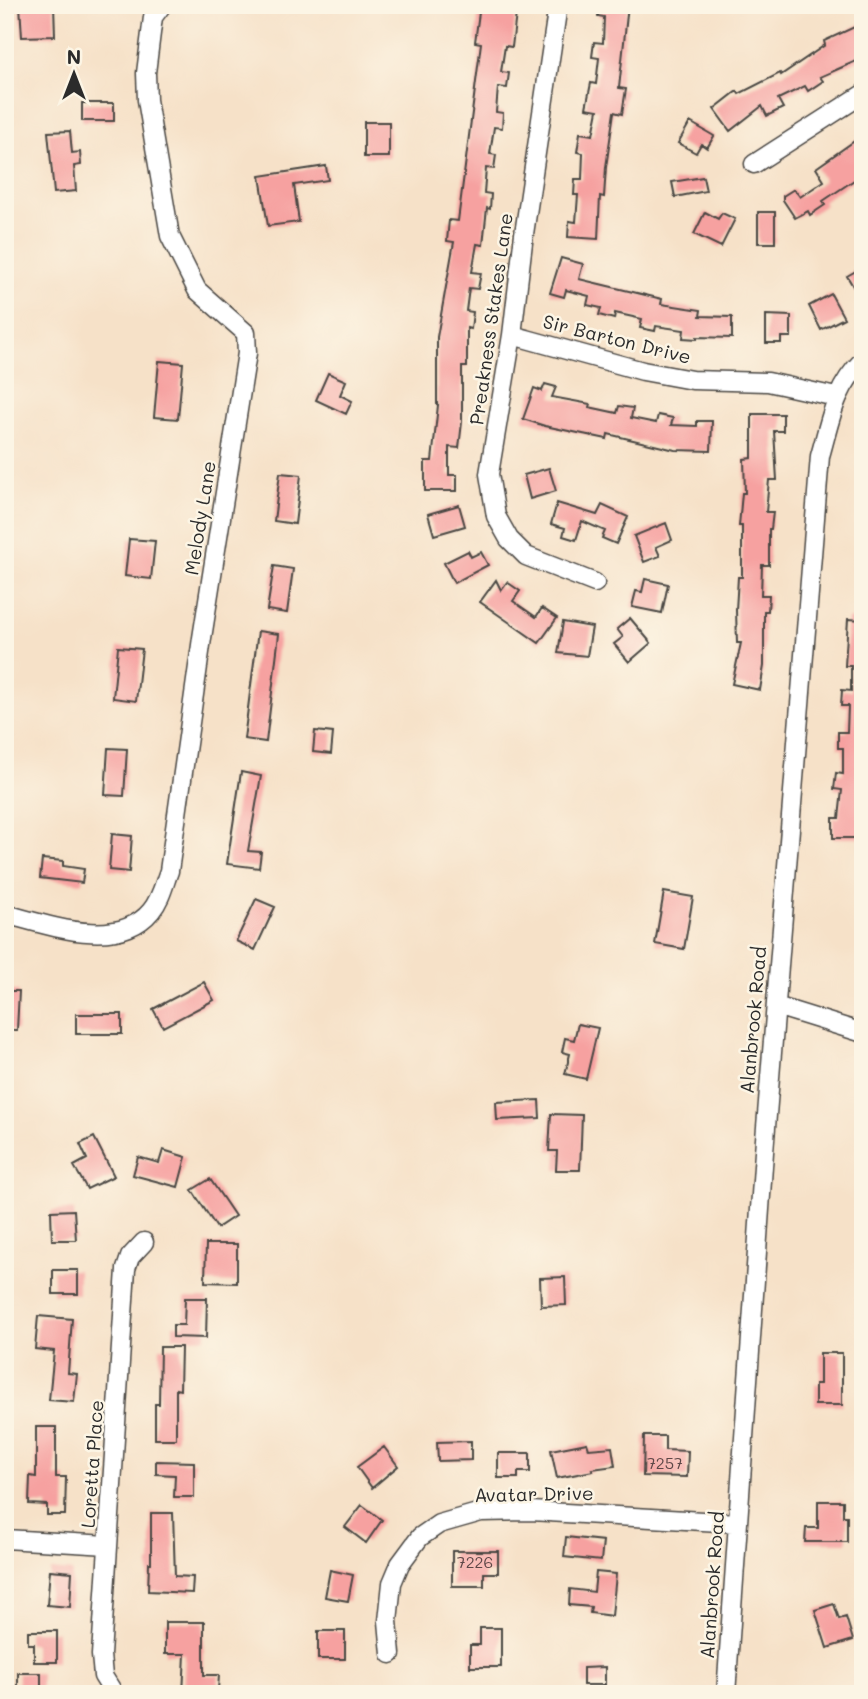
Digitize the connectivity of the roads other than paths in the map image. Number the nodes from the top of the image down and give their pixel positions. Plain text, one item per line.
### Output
1 (162, 5) edge
2 (558, 5) edge
3 (863, 94) edge
4 (754, 164) dead end
5 (512, 335) junction
6 (863, 360) edge
7 (836, 397) junction
8 (595, 583) dead end
9 (5, 914) edge
10 (776, 1006) junction
11 (863, 1033) edge
12 (144, 1242) dead end
13 (737, 1523) junction
14 (5, 1539) edge
15 (108, 1545) junction
16 (391, 1654) dead end
17 (113, 1692) edge
18 (726, 1694) edge

1 - 9 street, Melody Lane
2 - 5 street, Preakness Stakes Lane
3 - 4 street
5 - 7 street, Sir Barton Drive
5 - 8 street, Preakness Stakes Lane
6 - 7 street, Alanbrook Road
7 - 10 street, Alanbrook Road
10 - 11 street
10 - 13 street, Alanbrook Road
12 - 15 street, Loretta Place
13 - 16 street, Avatar Drive
13 - 18 street, Alanbrook Road
14 - 15 street
15 - 17 street, Loretta Place

